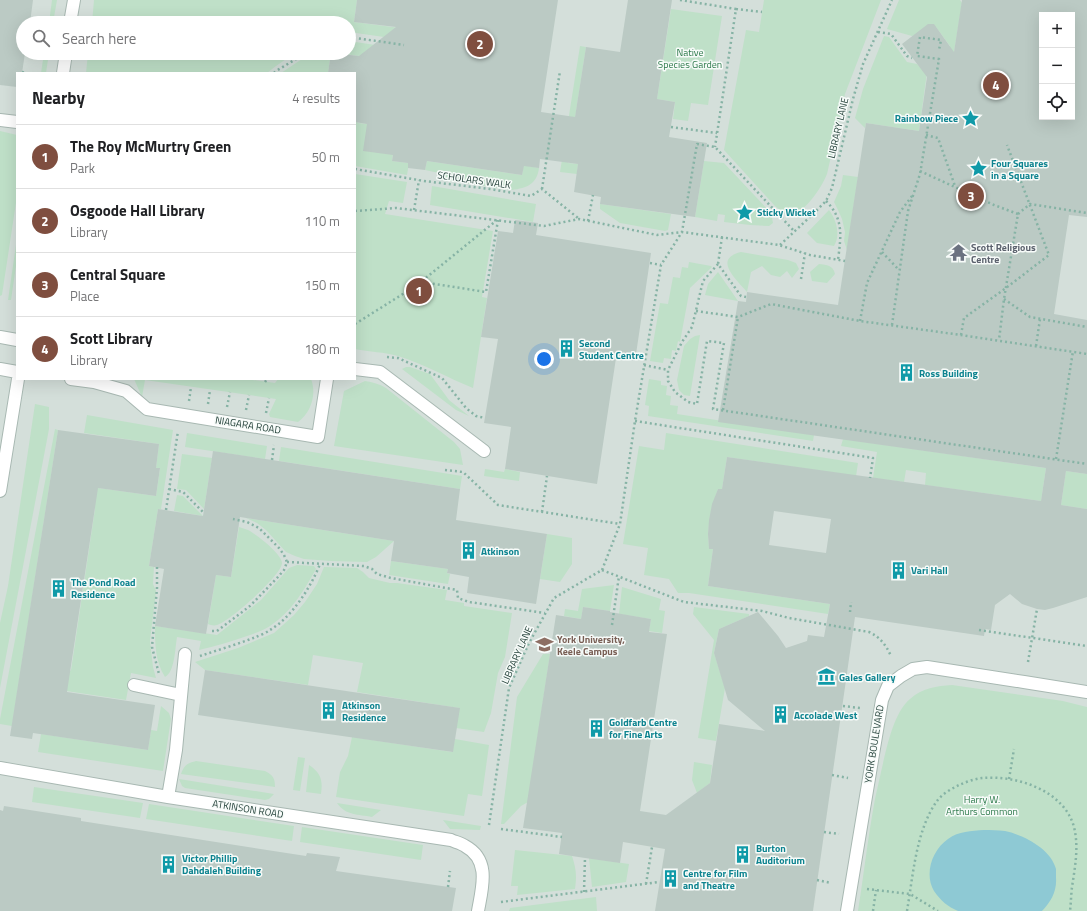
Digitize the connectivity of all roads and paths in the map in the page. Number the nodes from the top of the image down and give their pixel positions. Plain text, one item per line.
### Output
1 (74, 0) edge
2 (680, 0) edge
3 (892, 0) edge
4 (736, 9) junction
5 (762, 12) dead end
6 (71, 16) edge
7 (878, 32) junction
8 (356, 38) edge
9 (404, 45) dead end
10 (939, 50) dead end
11 (912, 58) dead end
12 (65, 60) edge
13 (294, 60) edge
14 (560, 71) dead end
15 (63, 72) edge
16 (275, 72) edge
17 (0, 120) edge
18 (16, 122) edge
19 (671, 127) dead end
20 (717, 133) junction
21 (926, 135) junction
22 (1007, 145) dead end
23 (715, 147) junction
24 (356, 169) edge
25 (920, 170) junction
26 (419, 180) junction
27 (955, 187) junction
28 (542, 189) junction
29 (913, 194) junction
30 (593, 195) dead end
31 (826, 200) junction
32 (1030, 204) junction
33 (414, 210) junction
34 (356, 211) edge
35 (1087, 213) edge
36 (1018, 214) junction
37 (579, 219) junction
38 (498, 220) junction
39 (588, 221) junction
40 (682, 232) junction
41 (795, 232) junction
42 (722, 237) junction
43 (779, 245) junction
44 (882, 252) junction
45 (805, 253) junction
46 (838, 260) junction
47 (845, 261) dead end
48 (650, 263) dead end
49 (718, 264) junction
50 (661, 265) junction
51 (900, 270) junction
52 (801, 279) dead end
53 (422, 282) junction
54 (1006, 288) junction
55 (746, 297) dead end
56 (1004, 299) junction
57 (696, 311) junction
58 (738, 317) junction
59 (1040, 319) junction
60 (860, 321) junction
61 (356, 323) edge
62 (892, 325) junction
63 (1087, 327) edge
64 (961, 334) junction
65 (0, 337) edge
66 (16, 340) edge
67 (999, 340) junction
68 (1036, 346) junction
69 (1073, 351) junction
70 (1087, 354) edge
71 (384, 356) dead end
72 (644, 364) junction
73 (0, 369) edge
74 (356, 370) edge
75 (668, 370) junction
76 (16, 372) edge
77 (18, 380) edge
78 (79, 380) edge
79 (327, 380) edge
80 (126, 385) edge
81 (191, 387) dead end
82 (210, 390) dead end
83 (230, 392) dead end
84 (249, 395) dead end
85 (269, 398) dead end
86 (188, 403) dead end
87 (207, 407) dead end
88 (226, 410) dead end
89 (723, 410) junction
90 (246, 413) dead end
91 (180, 414) junction
92 (265, 415) dead end
93 (485, 418) dead end
94 (635, 421) junction
95 (274, 443) dead end
96 (484, 451) dead end
97 (1056, 459) junction
98 (272, 460) dead end
99 (1087, 464) edge
100 (445, 470) dead end
101 (547, 476) dead end
102 (870, 478) dead end
103 (169, 489) junction
104 (0, 491) edge
105 (166, 510) dead end
106 (542, 512) junction
107 (204, 513) dead end
108 (234, 519) dead end
109 (620, 524) junction
110 (287, 562) junction
111 (320, 564) junction
112 (157, 567) dead end
113 (602, 570) junction
114 (619, 576) junction
115 (851, 602) dead end
116 (1037, 609) dead end
117 (850, 612) dead end
118 (545, 613) junction
119 (612, 625) dead end
120 (212, 630) dead end
121 (979, 630) dead end
122 (1032, 638) junction
123 (1087, 646) edge
124 (891, 656) dead end
125 (184, 657) joint
126 (1028, 662) dead end
127 (134, 686) dead end
128 (164, 691) junction
129 (1087, 692) edge
130 (181, 694) junction
131 (843, 706) dead end
132 (860, 708) dead end
133 (1014, 749) dead end
134 (0, 768) edge
135 (832, 775) dead end
136 (848, 778) dead end
137 (1009, 779) junction
138 (168, 797) junction
139 (489, 825) dead end
140 (501, 829) dead end
141 (824, 832) dead end
142 (839, 834) dead end
143 (562, 837) dead end
144 (652, 847) dead end
145 (585, 858) dead end
146 (450, 871) dead end
147 (817, 880) dead end
148 (659, 882) dead end
149 (831, 883) dead end
150 (646, 884) junction
151 (448, 887) dead end
152 (866, 889) dead end
153 (876, 890) junction
154 (584, 892) junction
155 (910, 894) junction
156 (502, 902) dead end
157 (478, 911) edge
158 (847, 911) edge
159 (873, 911) edge
160 (907, 911) edge
161 (938, 911) edge
162 (1070, 911) edge

1 - 6 street
2 - 4 path
3 - 7 path, LIBRARY LANE
4 - 5 path
4 - 20 path
7 - 11 path
7 - 31 path, LIBRARY LANE
8 - 9 path
10 - 21 path
12 - 15 street
13 - 16 path
14 - 28 path
17 - 18 street
19 - 20 path
20 - 23 path
21 - 25 path
21 - 27 path
22 - 32 path
23 - 40 path
23 - 41 path
24 - 26 path, SCHOLARS WALK
25 - 27 path
25 - 29 path
26 - 28 path, SCHOLARS WALK
26 - 33 path
27 - 36 path
28 - 37 path
29 - 44 path
29 - 51 path
30 - 39 path
31 - 41 path, LIBRARY LANE
31 - 46 path
32 - 35 path
32 - 36 path
32 - 54 path
33 - 34 path
33 - 38 path
36 - 54 path
37 - 38 path
37 - 39 path
38 - 53 path
38 - 53 path
39 - 40 path
40 - 42 path
40 - 50 path
41 - 43 path, LIBRARY LANE
42 - 43 path
42 - 49 path
43 - 45 path
44 - 51 path
44 - 60 path
45 - 46 path
45 - 52 path
46 - 47 path
48 - 50 path
49 - 55 path
49 - 57 path
50 - 72 path
51 - 62 path
53 - 61 path
54 - 56 path
54 - 64 path
56 - 59 path
56 - 67 path
57 - 58 path
57 - 75 path
58 - 60 path
58 - 89 path
59 - 63 path
59 - 68 path
60 - 62 path
62 - 64 path
64 - 67 path
65 - 66 street
67 - 68 path
68 - 69 path
69 - 70 path
69 - 97 path
71 - 93 path
72 - 75 path
72 - 94 path
73 - 76 street
74 - 96 street
75 - 89 path
77 - 104 street
78 - 80 street, NIAGARA ROAD
79 - 91 street, NIAGARA ROAD
80 - 91 street, NIAGARA ROAD
81 - 86 path
82 - 87 path
83 - 88 path
84 - 90 path
85 - 92 path
89 - 97 path
91 - 103 path
94 - 102 path
94 - 109 path
95 - 98 path
97 - 99 path
100 - 106 path
101 - 106 path
103 - 105 path
103 - 107 path
106 - 109 path
108 - 110 path
109 - 113 path
110 - 111 path
110 - 120 path
111 - 118 path
111 - 125 path
112 - 128 path
113 - 114 path
113 - 118 path, LIBRARY LANE
114 - 119 path
114 - 124 path
115 - 117 path
116 - 122 path
118 - 139 path, LIBRARY LANE
121 - 122 path
122 - 123 path
122 - 126 path
125 - 130 street
127 - 128 street
128 - 130 street
129 - 158 street, YORK BOULEVARD
130 - 138 street
131 - 132 path
133 - 137 path
134 - 138 street, ATKINSON ROAD
135 - 136 path
137 - 155 path
137 - 162 path
138 - 157 street, ATKINSON ROAD
140 - 143 path
141 - 142 path
144 - 150 path
145 - 154 path
146 - 151 path
147 - 149 path
148 - 150 path
150 - 154 path
152 - 153 path
153 - 155 path
153 - 159 path
154 - 156 path
155 - 160 path
155 - 161 path

